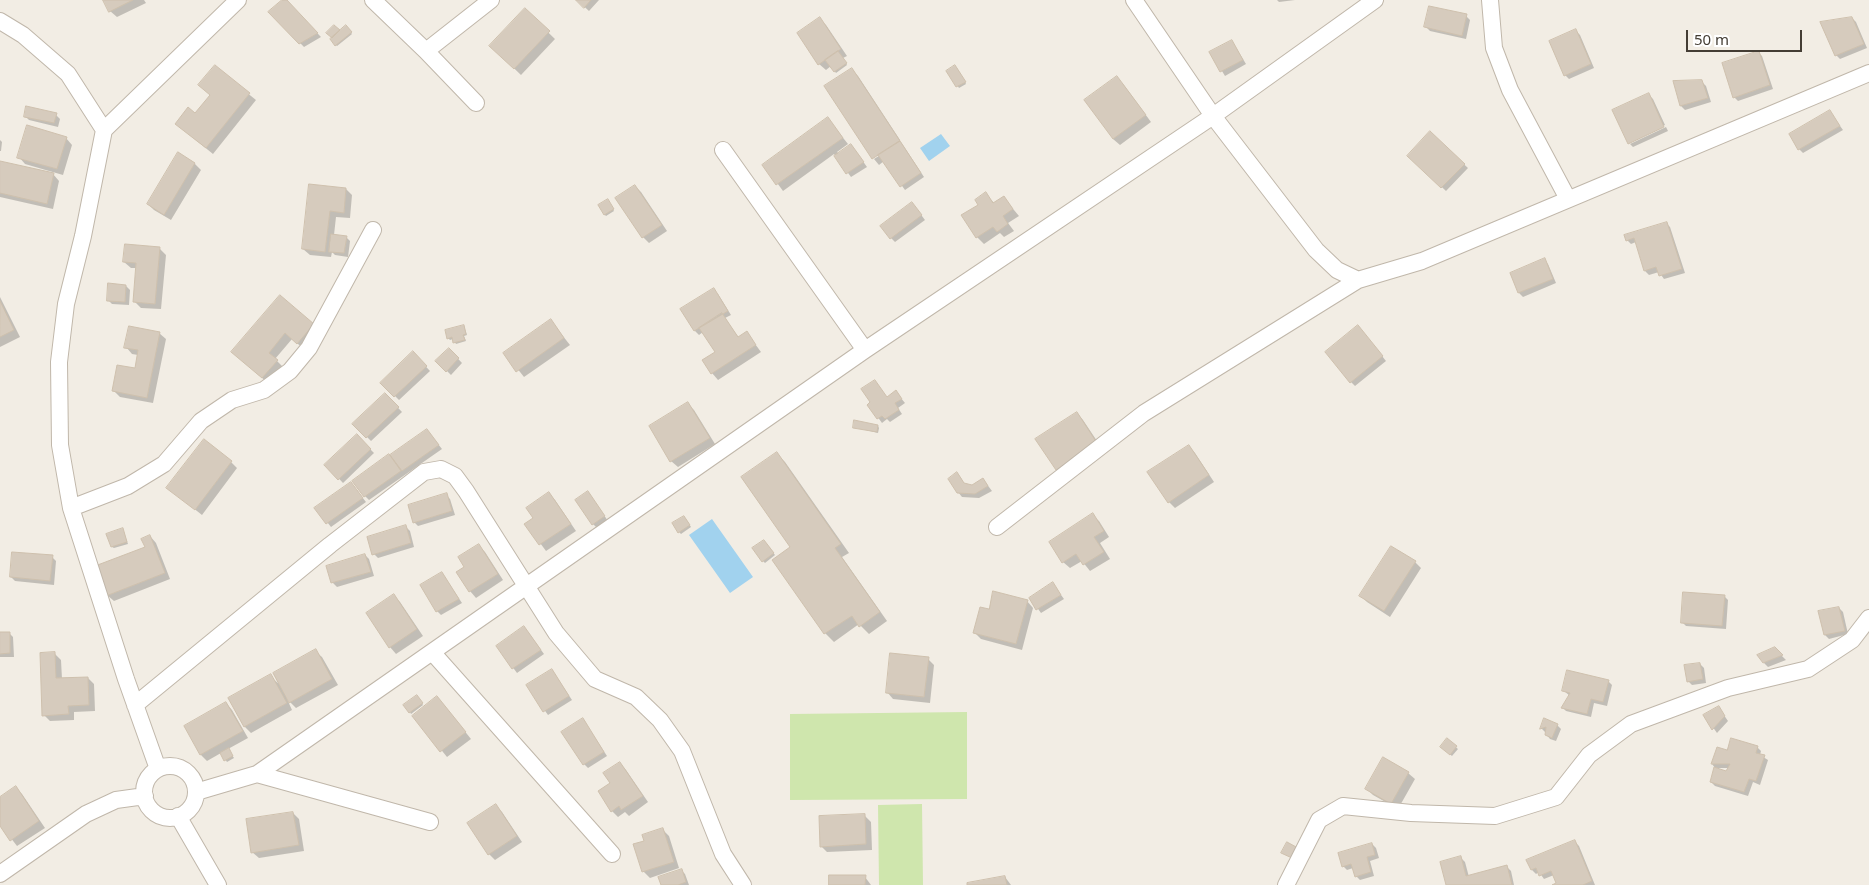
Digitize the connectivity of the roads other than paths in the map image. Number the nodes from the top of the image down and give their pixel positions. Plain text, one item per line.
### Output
1 (238, 0) edge
2 (373, 0) edge
3 (491, 0) edge
4 (1134, 0) edge
5 (1375, 0) edge
6 (1490, 0) edge
7 (0, 21) edge
8 (426, 52) junction
9 (1869, 73) edge
10 (476, 104) dead end
11 (1214, 116) junction
12 (104, 130) junction
13 (723, 150) dead end
14 (1568, 199) junction
15 (374, 230) dead end
16 (1358, 280) junction
17 (865, 350) junction
18 (71, 508) junction
19 (997, 527) dead end
20 (527, 586) junction
21 (1869, 618) edge
22 (432, 652) junction
23 (135, 705) junction
24 (158, 769) junction
25 (258, 774) junction
26 (196, 792) junction
27 (145, 796) junction
28 (178, 816) junction
29 (430, 822) dead end
30 (612, 854) dead end
31 (0, 874) edge
32 (218, 885) edge
33 (744, 885) edge
34 (1286, 885) edge

1 - 12 street
2 - 8 street
3 - 8 street
4 - 11 street
5 - 11 street
6 - 14 street
7 - 12 street
8 - 10 street
9 - 14 street
11 - 16 street
11 - 17 street
12 - 18 street
13 - 17 street
14 - 16 street
15 - 18 street
16 - 19 street
17 - 20 street
18 - 23 street
20 - 22 street
20 - 23 street
20 - 33 street
21 - 34 street
22 - 25 street
22 - 30 street
23 - 24 street
24 - 26 street
24 - 27 street
25 - 26 street
25 - 29 street
26 - 28 street
27 - 28 street
27 - 31 street
28 - 32 street

